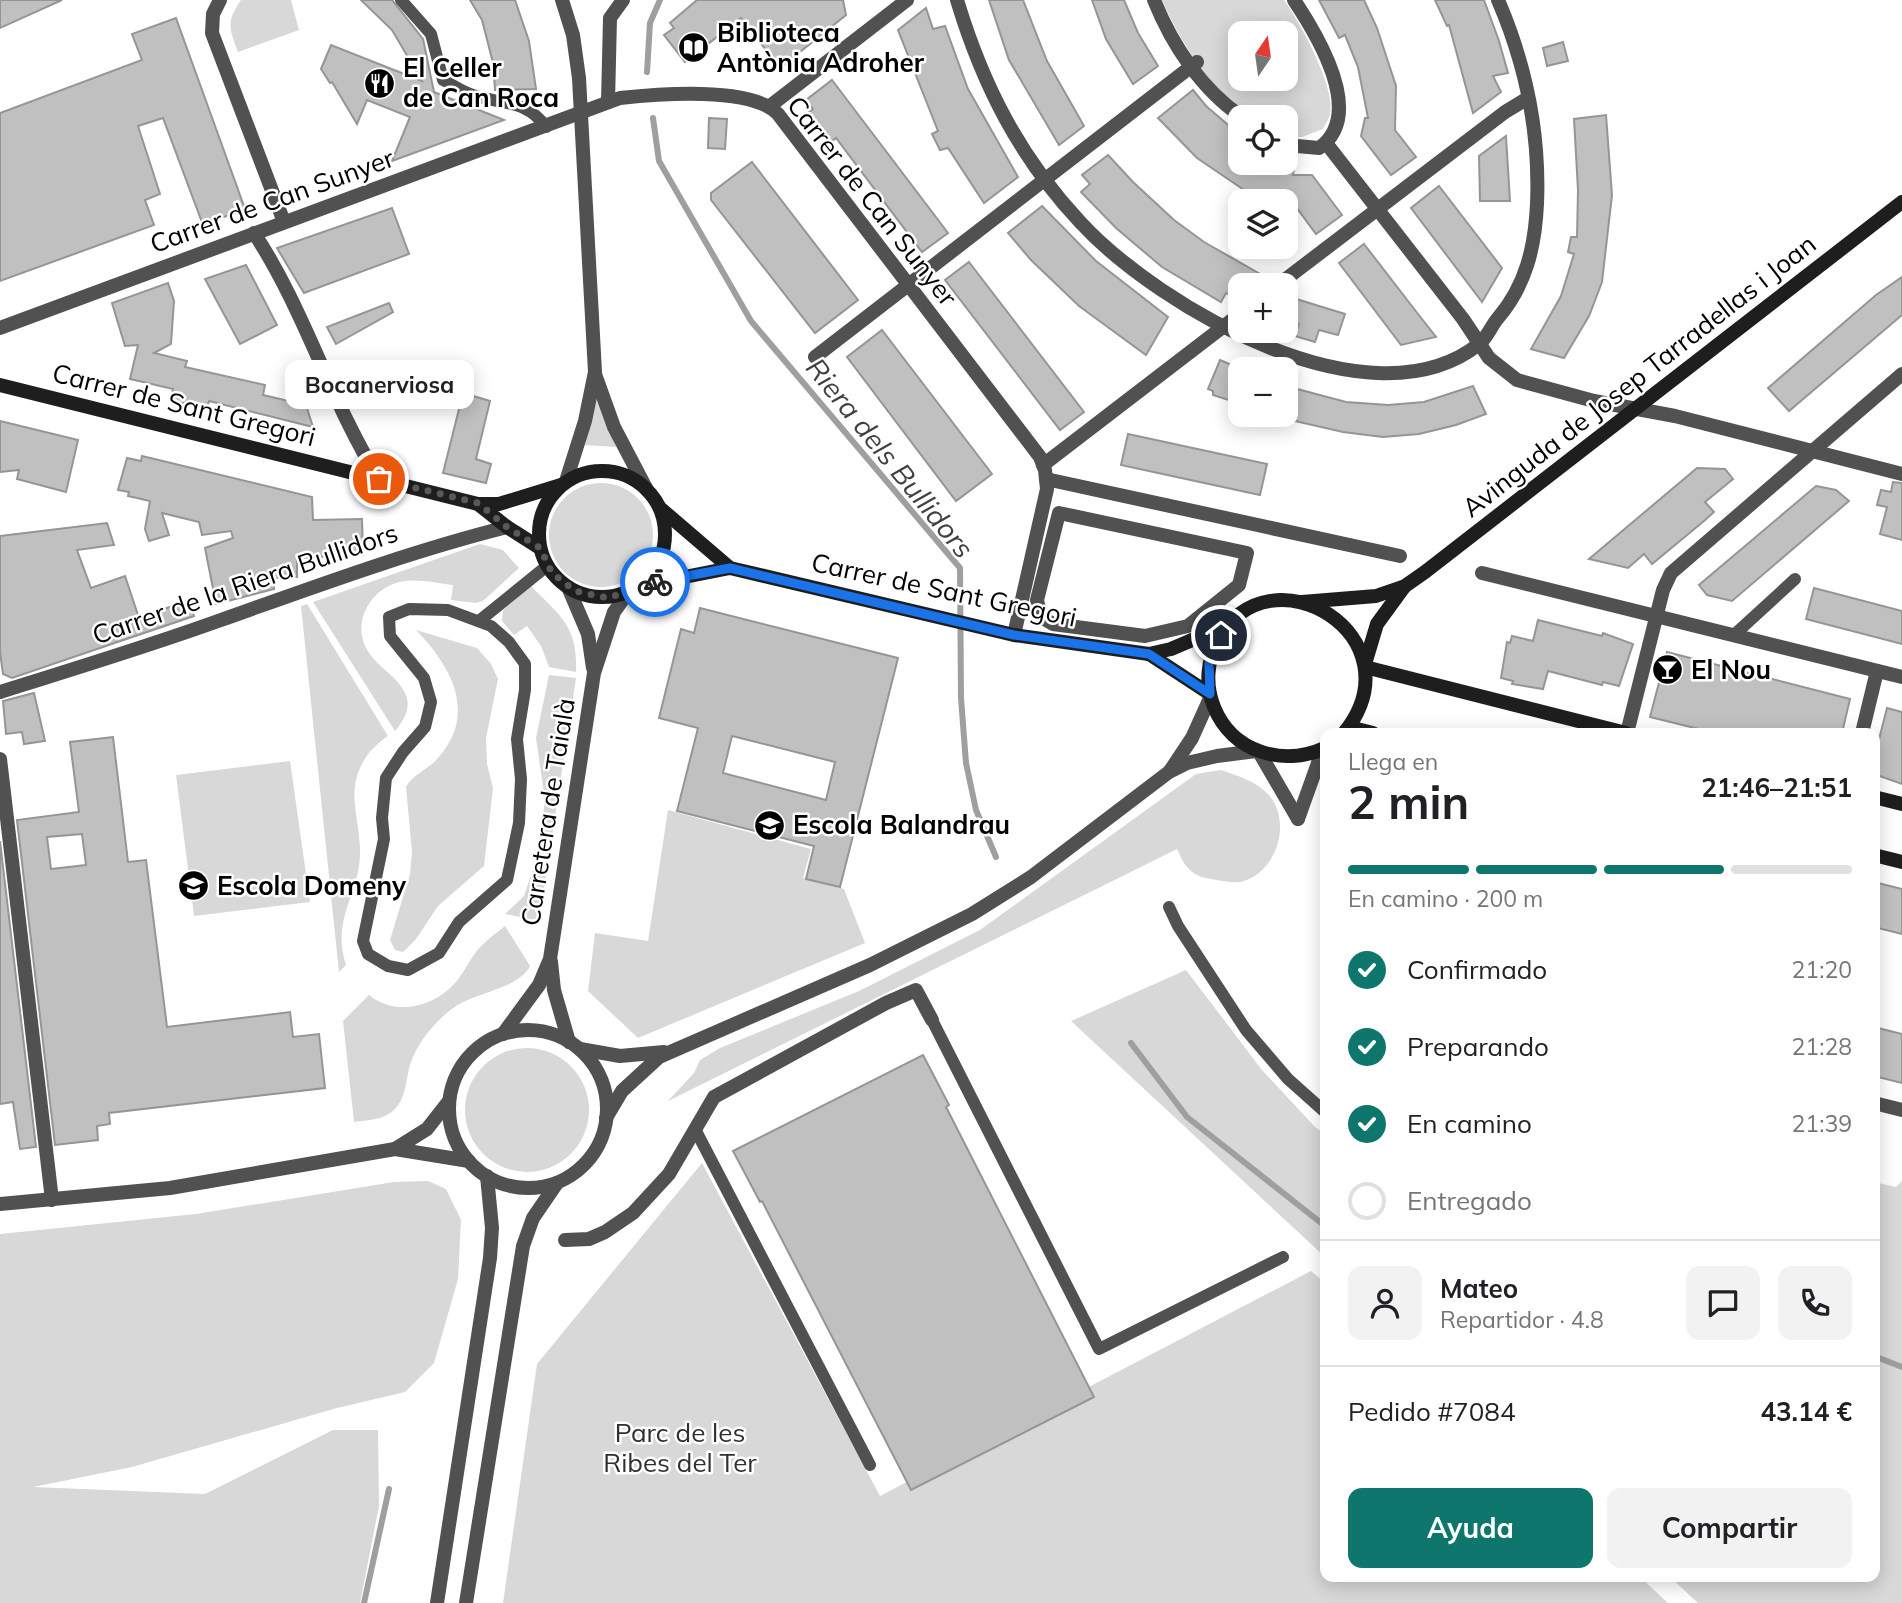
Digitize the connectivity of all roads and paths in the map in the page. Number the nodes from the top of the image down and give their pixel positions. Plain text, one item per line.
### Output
1 (220, 0) edge
2 (401, 0) edge
3 (562, 0) edge
4 (623, 0) edge
5 (907, 0) edge
6 (957, 0) edge
7 (1154, 0) edge
8 (1294, 0) edge
9 (1498, 0) edge
10 (1194, 64) junction
11 (1528, 98) junction
12 (614, 100) junction
13 (770, 106) junction
14 (1228, 106) edge
15 (582, 113) junction
16 (546, 127) junction
17 (1326, 143) junction
18 (1298, 146) edge
19 (1045, 180) junction
20 (1902, 202) edge
21 (1378, 210) junction
22 (284, 222) junction
23 (254, 233) junction
24 (1294, 273) edge
25 (908, 285) junction
26 (1228, 323) edge
27 (1224, 326) junction
28 (0, 328) edge
29 (1480, 343) junction
30 (815, 357) dead end
31 (594, 372) junction
32 (1902, 374) edge
33 (0, 385) edge
34 (1636, 409) junction
35 (1811, 451) junction
36 (1044, 472) junction
37 (1902, 474) edge
38 (379, 479) junction
39 (564, 483) junction
40 (648, 490) junction
41 (478, 503) junction
42 (660, 508) junction
43 (507, 527) junction
44 (540, 548) junction
45 (1400, 556) dead end
46 (547, 566) junction
47 (730, 568) junction
48 (1482, 573) dead end
49 (1795, 579) dead end
50 (1405, 586) junction
51 (568, 587) junction
52 (634, 589) junction
53 (1303, 603) junction
54 (1656, 617) junction
55 (479, 621) junction
56 (1231, 623) junction
57 (1054, 625) joint
58 (1014, 635) junction
59 (1734, 635) junction
60 (1149, 654) junction
61 (1365, 665) junction
62 (1877, 671) junction
63 (594, 673) junction
64 (1902, 677) edge
65 (0, 692) edge
66 (1210, 696) junction
67 (1348, 728) edge
68 (1608, 728) edge
69 (1628, 728) edge
70 (1863, 728) edge
71 (1320, 750) edge
72 (1258, 751) junction
73 (0, 759) edge
74 (1320, 760) edge
75 (1169, 772) junction
76 (1880, 798) edge
77 (1902, 804) edge
78 (1880, 856) edge
79 (1902, 862) edge
80 (1169, 907) dead end
81 (550, 959) junction
82 (932, 1020) joint
83 (503, 1034) junction
84 (574, 1045) junction
85 (673, 1050) junction
86 (450, 1101) junction
87 (1880, 1104) edge
88 (1320, 1108) edge
89 (1902, 1110) edge
90 (607, 1118) junction
91 (695, 1129) junction
92 (395, 1149) junction
93 (469, 1161) junction
94 (487, 1176) junction
95 (557, 1183) junction
96 (52, 1200) junction
97 (0, 1204) edge
98 (565, 1240) dead end
99 (1283, 1257) dead end
100 (870, 1465) dead end
101 (437, 1603) edge
102 (466, 1603) edge

1 - 22 street
2 - 16 lane
3 - 15 street
4 - 12 street
5 - 13 street
6 - 19 street
7 - 10 street
8 - 17 street
9 - 11 street
10 - 14 street
10 - 19 street
11 - 21 street
11 - 29 street
12 - 13 street, Carrer de Can Sunyer
12 - 15 street, Carrer de Can Sunyer
13 - 25 street, Carrer de Can Sunyer
15 - 16 street, Carrer de Can Sunyer
15 - 31 street
16 - 22 street, Carrer de Can Sunyer
17 - 18 street
17 - 21 street
19 - 25 street
19 - 27 street
20 - 34 main road, Avinguda de Josep Tarradellas i Joan
21 - 24 street
21 - 29 street
22 - 23 street, Carrer de Can Sunyer
23 - 28 street, Carrer de Can Sunyer
23 - 38 street
25 - 30 street
25 - 36 street, Carrer de Can Sunyer
26 - 27 street
27 - 29 street
27 - 36 street
29 - 34 street
31 - 39 street
31 - 40 street
32 - 35 street
33 - 38 main road, Carrer de Sant Gregori
34 - 35 street
34 - 50 main road, Avinguda de Josep Tarradellas i Joan
35 - 37 street
35 - 54 street
36 - 45 street
36 - 58 street
38 - 41 main road, Carrer de Sant Gregori
39 - 40 main road
39 - 41 main road, Carrer de Sant Gregori
39 - 44 main road
40 - 42 main road
41 - 43 main road, Carrer de Sant Gregori
42 - 47 main road, Carrer de Sant Gregori
42 - 52 main road
43 - 44 main road, Carrer de Sant Gregori
43 - 65 street, Carrer de la Riera Bullidors
44 - 46 main road
46 - 51 main road
46 - 55 lane
47 - 52 main road, Carrer de Sant Gregori
47 - 58 main road, Carrer de Sant Gregori
48 - 54 street
49 - 59 lane
50 - 53 main road, Avinguda de Josep Tarradellas i Joan
50 - 61 main road, Avinguda de Josep Tarradellas i Joan
51 - 52 main road
51 - 63 street, Carretera de Taialà
52 - 63 street, Carretera de Taialà
53 - 56 main road, Avinguda de Josep Tarradellas i Joan
53 - 61 main road
54 - 59 street
54 - 69 street
55 - 55 lane
56 - 60 main road, Carrer de Sant Gregori
56 - 66 main road
57 - 57 street
58 - 60 main road, Carrer de Sant Gregori
59 - 62 street
60 - 66 main road, Carrer de Sant Gregori
61 - 67 main road, Avinguda de Josep Tarradellas i Joan
61 - 68 main road
62 - 64 street
62 - 70 street
63 - 81 street, Carretera de Taialà
66 - 72 main road
66 - 75 street
71 - 72 main road
72 - 74 street
72 - 75 street
73 - 96 street
75 - 85 street
76 - 77 main road
78 - 79 main road
80 - 88 lane
81 - 83 street, Carretera de Taialà
81 - 84 street, Carretera de Taialà
82 - 91 street
82 - 99 lane
83 - 84 street
83 - 86 street
84 - 85 street
84 - 90 street
85 - 90 street
86 - 92 street
86 - 93 street
87 - 89 street
90 - 95 street
91 - 98 street
91 - 100 lane
92 - 93 street
92 - 96 street
93 - 94 street
94 - 95 street
94 - 101 street
95 - 102 street
96 - 97 street

